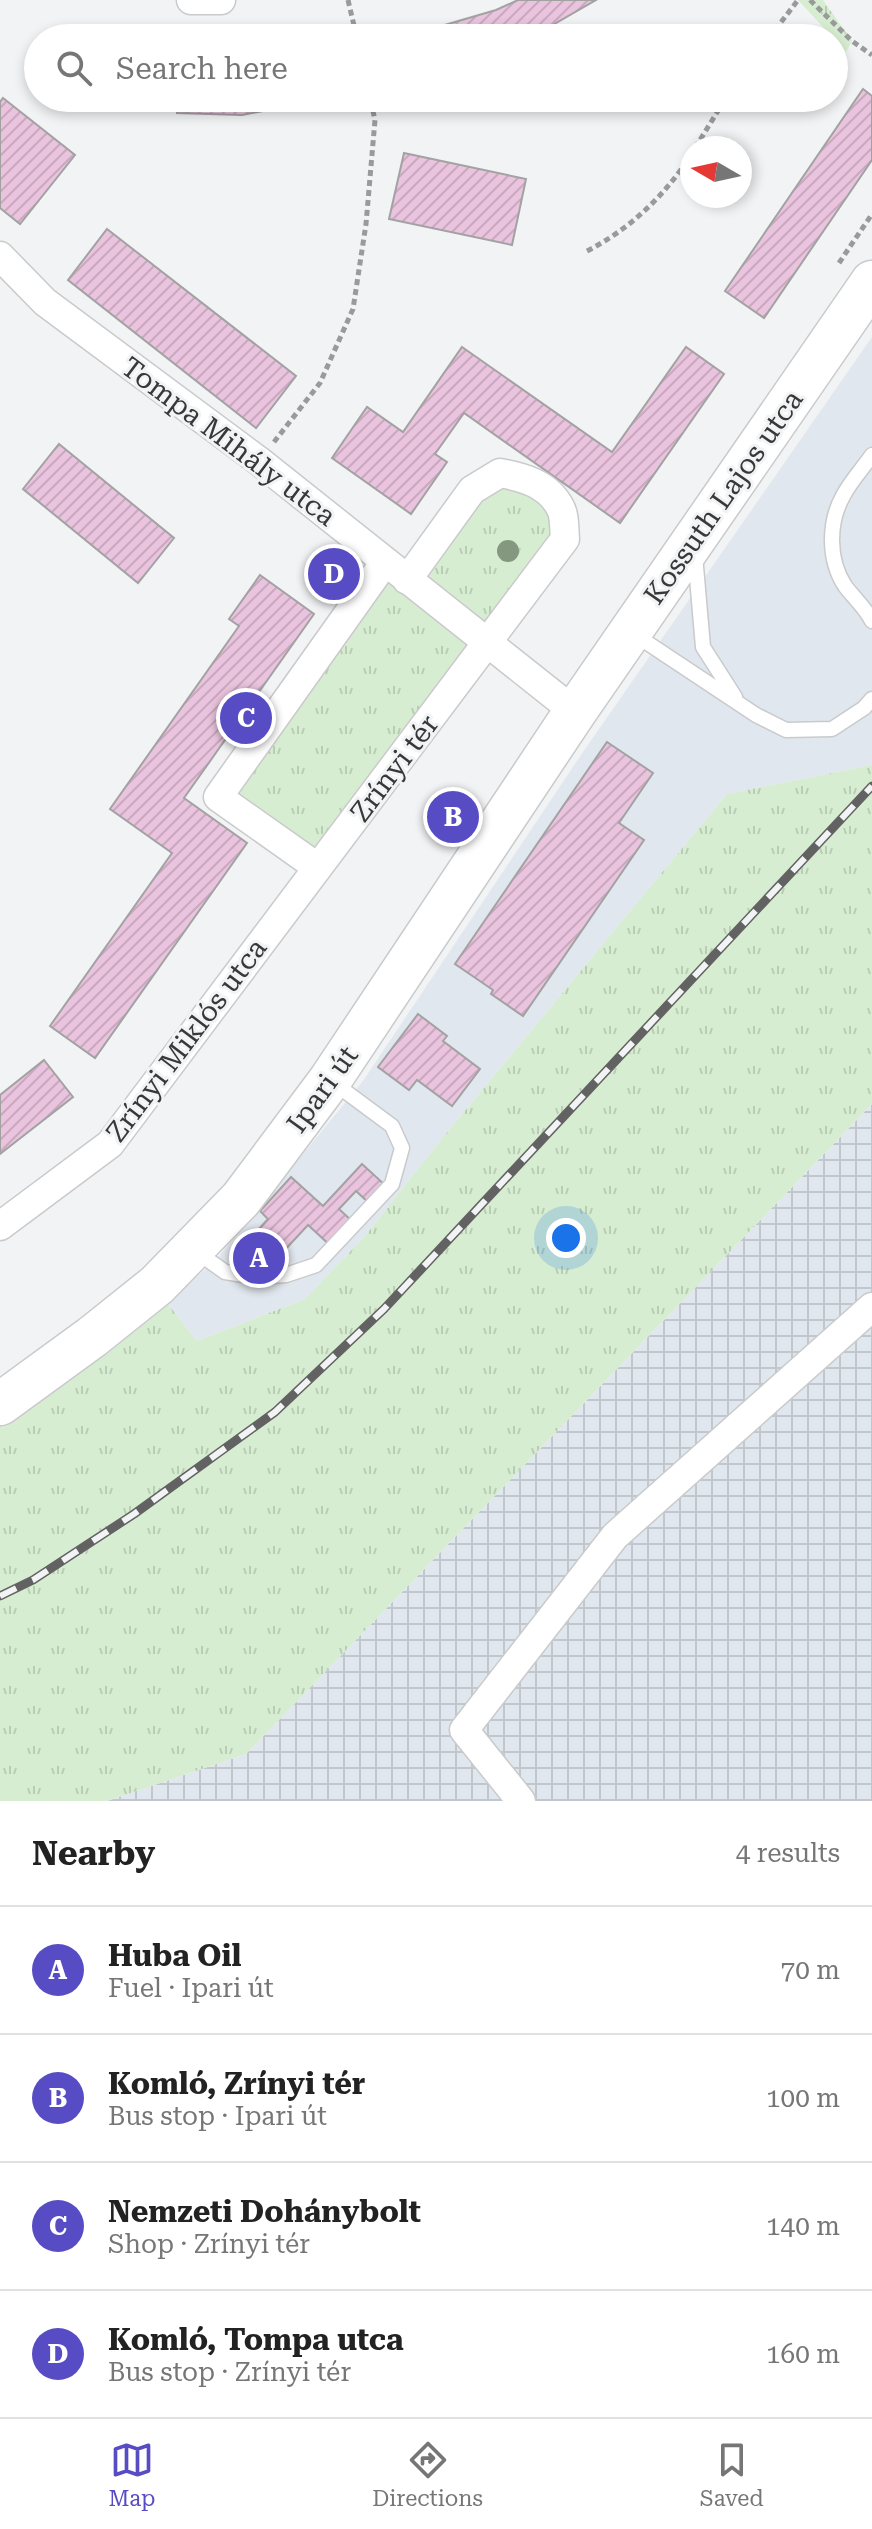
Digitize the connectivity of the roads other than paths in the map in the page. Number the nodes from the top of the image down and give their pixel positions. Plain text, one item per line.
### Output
1 (191, 0) edge
2 (221, 0) edge
3 (0, 256) edge
4 (872, 282) edge
5 (872, 455) edge
6 (694, 539) junction
7 (385, 562) junction
8 (407, 580) junction
9 (872, 621) edge
10 (630, 631) junction
11 (487, 642) junction
12 (872, 699) edge
13 (739, 703) junction
14 (575, 712) junction
15 (317, 867) junction
16 (330, 1080) junction
17 (0, 1226) edge
18 (193, 1250) junction
19 (872, 1307) edge
20 (0, 1404) edge
21 (521, 1801) edge

1 - 2 street
3 - 7 street, Tompa Mihály utca
4 - 6 main road, Kossuth Lajos utca
5 - 9 lane
6 - 10 main road, Kossuth Lajos utca
6 - 13 lane
7 - 8 street, Tompa Mihály utca
7 - 15 street
8 - 11 street, Tompa Mihály utca
8 - 11 street, Zrínyi tér
10 - 13 lane
10 - 14 main road, Kossuth Lajos utca
11 - 14 street, Tompa Mihály utca
11 - 15 street, Zrínyi tér
12 - 13 lane
14 - 16 main road, Ipari út
15 - 17 street, Zrínyi Miklós utca
16 - 18 main road, Ipari út
16 - 18 lane
18 - 20 main road, Ipari út
19 - 21 street

